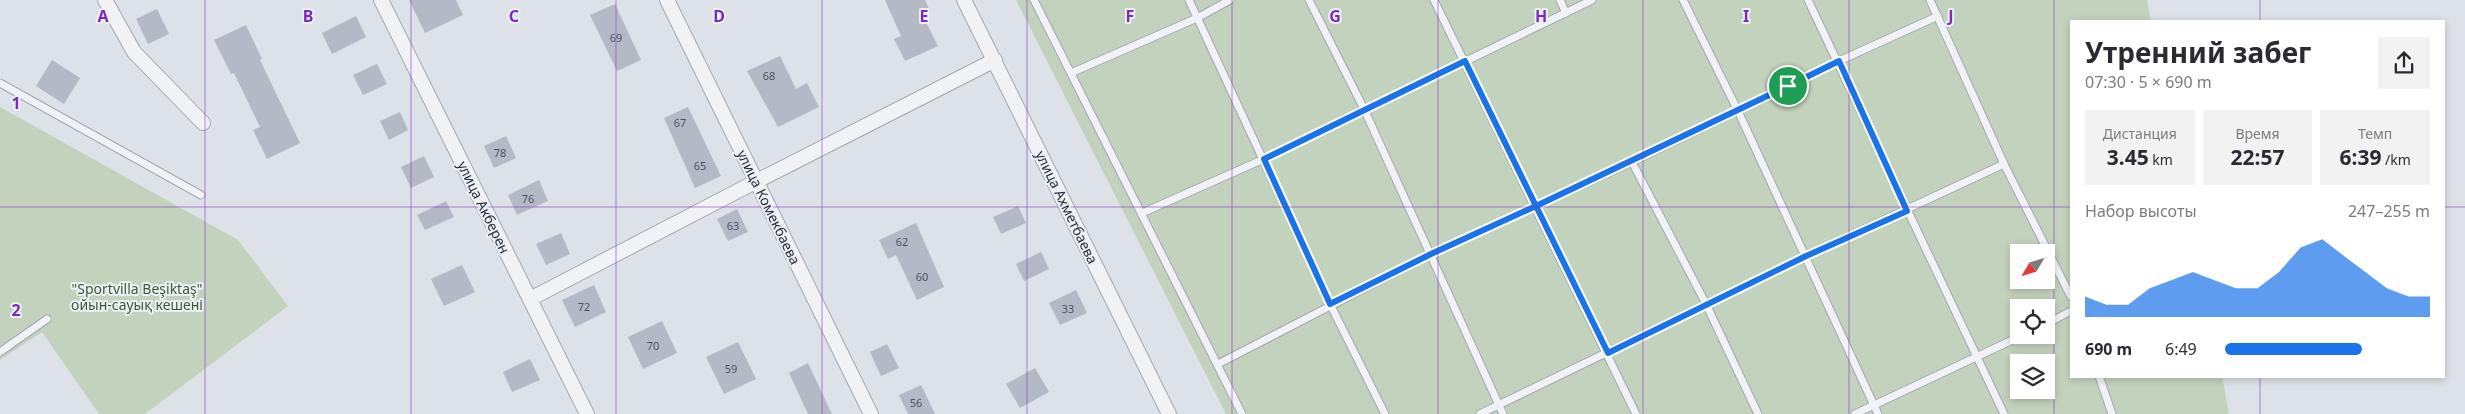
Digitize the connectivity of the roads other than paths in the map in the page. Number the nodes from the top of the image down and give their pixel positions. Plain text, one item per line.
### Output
1 (105, 0) edge
2 (381, 0) edge
3 (667, 0) edge
4 (964, 0) edge
5 (1034, 0) edge
6 (1189, 0) edge
7 (1230, 0) edge
8 (1309, 0) edge
9 (1434, 0) edge
10 (1560, 0) edge
11 (1592, 0) edge
12 (1683, 0) edge
13 (1808, 0) edge
14 (1930, 0) edge
15 (1566, 13) junction
16 (1938, 16) junction
17 (1197, 18) junction
18 (995, 60) junction
19 (1465, 61) junction
20 (1839, 61) junction
21 (1071, 73) junction
22 (0, 83) edge
23 (1364, 109) junction
24 (1738, 111) junction
25 (203, 123) dead end
26 (1264, 159) junction
27 (1632, 162) junction
28 (2004, 164) junction
29 (756, 181) junction
30 (201, 195) dead end
31 (1536, 206) junction
32 (1907, 211) junction
33 (1142, 213) junction
34 (1431, 254) junction
35 (1804, 257) junction
36 (2070, 295) edge
37 (530, 299) junction
38 (1330, 304) junction
39 (1706, 304) junction
40 (2070, 312) edge
41 (47, 319) dead end
42 (2055, 320) edge
43 (2010, 342) edge
44 (0, 352) edge
45 (1608, 353) junction
46 (1977, 358) junction
47 (1218, 364) junction
48 (2100, 378) edge
49 (1499, 405) junction
50 (1874, 406) junction
51 (587, 414) edge
52 (871, 414) edge
53 (1169, 414) edge
54 (1242, 414) edge
55 (1385, 414) edge
56 (1480, 414) edge
57 (1503, 414) edge
58 (1636, 414) edge
59 (1758, 414) edge
60 (1855, 414) edge
61 (1878, 414) edge
62 (2004, 414) edge
63 (2112, 414) edge

1 - 25 street
2 - 37 street, улица Акберен
3 - 29 street, улица Комекбаева
4 - 18 street, улица Ахметбаева
5 - 21 lane
6 - 17 lane
7 - 17 lane
8 - 23 lane
9 - 19 lane
10 - 15 lane
11 - 15 lane
12 - 24 lane
13 - 20 lane
14 - 16 lane
15 - 19 lane
16 - 20 lane
16 - 28 lane
17 - 21 lane
17 - 26 lane
18 - 29 street
18 - 53 street, улица Ахметбаева
19 - 23 lane
19 - 31 lane
20 - 24 lane
20 - 32 lane
21 - 33 lane
22 - 30 lane
23 - 26 lane
23 - 34 lane
24 - 27 lane
24 - 35 lane
26 - 33 lane
26 - 38 lane
27 - 31 lane
27 - 39 lane
28 - 32 lane
28 - 36 lane
29 - 37 street
29 - 52 street, улица Комекбаева
31 - 34 lane
31 - 45 lane
32 - 35 lane
32 - 46 lane
33 - 47 lane
34 - 38 lane
34 - 49 lane
35 - 39 lane
35 - 50 lane
37 - 51 street, улица Акберен
38 - 47 lane
38 - 55 lane
39 - 45 lane
39 - 59 lane
40 - 42 lane
41 - 44 lane
43 - 46 lane
45 - 49 lane
45 - 58 lane
46 - 50 lane
46 - 62 lane
47 - 54 lane
48 - 63 lane
49 - 56 lane
49 - 57 lane
50 - 60 lane
50 - 61 lane

